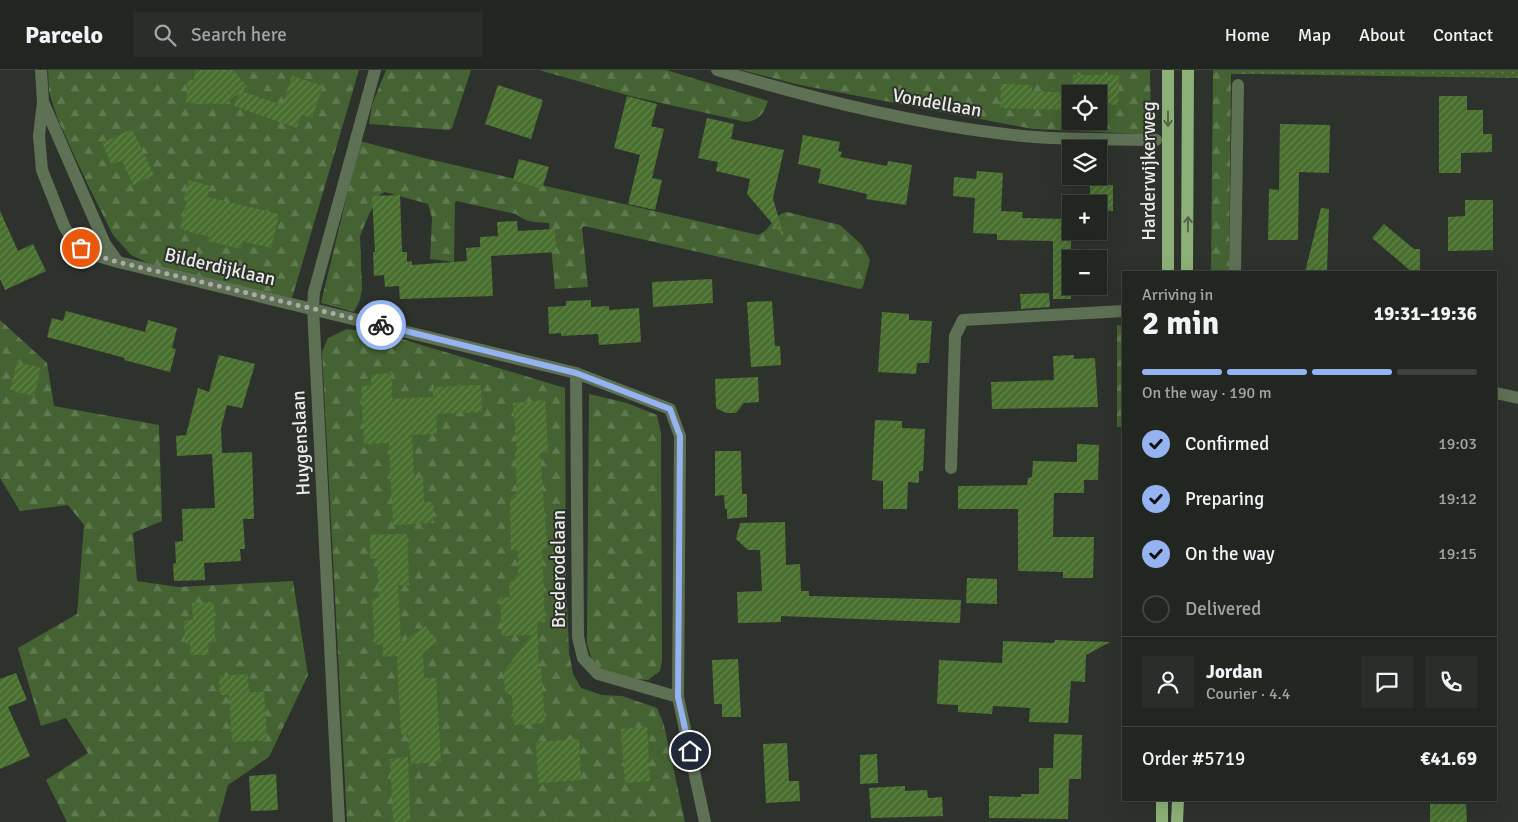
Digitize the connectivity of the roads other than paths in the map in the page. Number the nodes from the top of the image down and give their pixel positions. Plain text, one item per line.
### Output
1 (41, 70) edge
2 (375, 70) edge
3 (717, 70) edge
4 (1168, 70) edge
5 (1188, 70) edge
6 (1238, 85) dead end
7 (43, 102) junction
8 (1156, 140) dead end
9 (118, 262) junction
10 (1168, 271) edge
11 (1187, 271) edge
12 (1235, 271) edge
13 (313, 308) junction
14 (1122, 311) edge
15 (576, 373) junction
16 (1497, 393) edge
17 (1518, 398) edge
18 (951, 468) dead end
19 (678, 697) junction
20 (1162, 801) edge
21 (1178, 801) edge
22 (339, 822) edge
23 (705, 822) edge
24 (1162, 822) edge
25 (1177, 822) edge

1 - 7 street, Bilderdijklaan
2 - 13 street, Huygenslaan
3 - 8 street, Vondellaan
4 -> 10 main road, Harderwijkerweg
11 -> 5 main road, Harderwijkerweg
6 - 12 street
7 - 9 street, Bilderdijklaan
7 - 9 street, Bilderdijklaan
9 - 13 street, Bilderdijklaan
13 - 15 street
13 - 22 street, Huygenslaan
14 - 18 street
15 - 19 street
15 - 19 street, Brederodelaan
16 - 17 street
19 - 23 street
20 - 24 main road
21 - 25 main road

